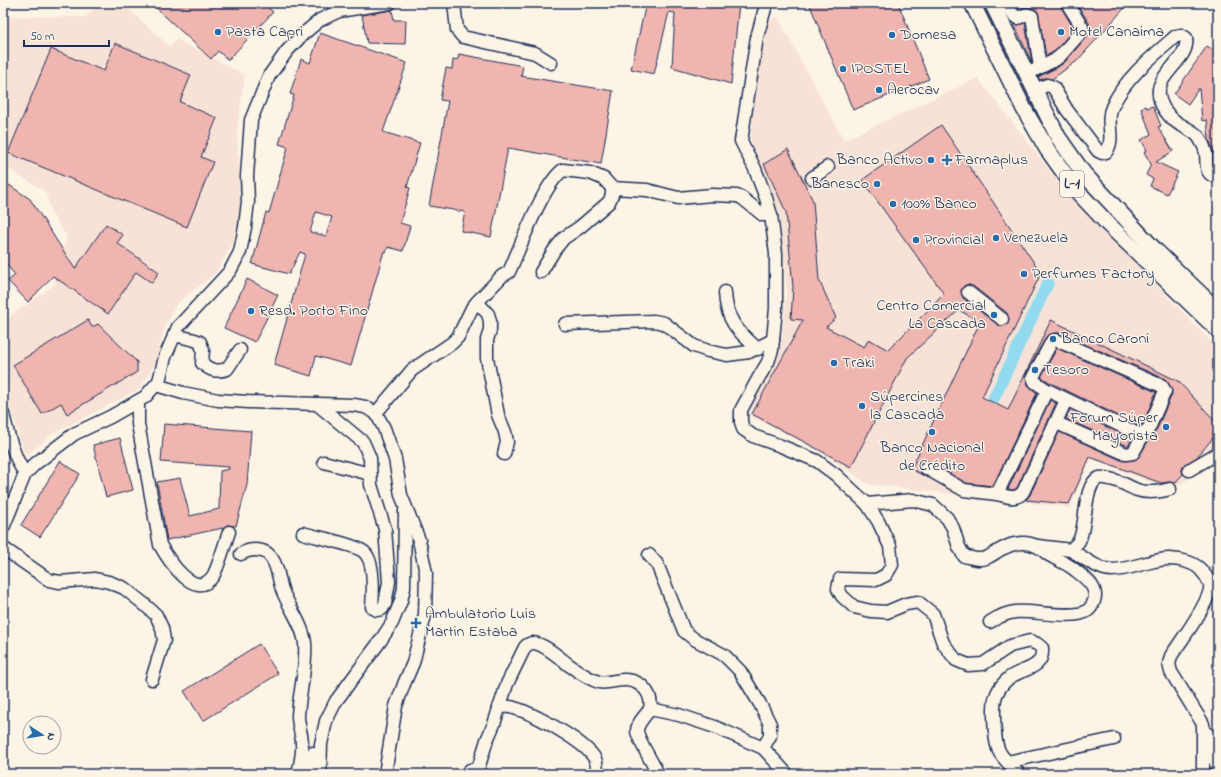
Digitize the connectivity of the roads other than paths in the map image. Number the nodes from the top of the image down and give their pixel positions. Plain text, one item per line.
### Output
1 (390, 3) edge
2 (454, 3) edge
3 (765, 3) edge
4 (972, 3) edge
5 (992, 3) edge
6 (1004, 3) edge
7 (1068, 4) edge
8 (551, 63) dead end
9 (1033, 70) junction
10 (1035, 90) junction
11 (828, 167) dead end
12 (1218, 176) edge
13 (812, 178) dead end
14 (612, 188) junction
15 (771, 215) junction
16 (541, 272) dead end
17 (725, 292) dead end
18 (968, 292) dead end
19 (477, 302) junction
20 (1218, 311) edge
21 (1002, 318) dead end
22 (565, 324) dead end
23 (1218, 330) edge
24 (174, 335) junction
25 (773, 340) junction
26 (758, 349) junction
27 (240, 350) dead end
28 (156, 385) junction
29 (1047, 390) junction
30 (1066, 400) junction
31 (138, 401) junction
32 (318, 404) junction
33 (376, 413) junction
34 (3, 414) edge
35 (1055, 424) junction
36 (1144, 433) junction
37 (1218, 453) edge
38 (504, 454) dead end
39 (324, 462) dead end
40 (926, 468) dead end
41 (1189, 470) dead end
42 (25, 474) junction
43 (370, 474) junction
44 (1170, 489) dead end
45 (997, 494) junction
46 (405, 503) junction
47 (866, 504) junction
48 (3, 528) edge
49 (229, 532) dead end
50 (304, 533) dead end
51 (1037, 546) junction
52 (3, 548) edge
53 (1071, 550) junction
54 (241, 554) dead end
55 (649, 555) dead end
56 (990, 622) dead end
57 (152, 678) dead end
58 (499, 707) junction
59 (650, 709) junction
60 (326, 721) junction
61 (1203, 724) junction
62 (1114, 738) dead end
63 (763, 748) junction
64 (1007, 762) junction
65 (1218, 769) edge
66 (480, 772) edge
67 (298, 774) edge
68 (309, 774) edge
69 (320, 774) edge
70 (385, 774) edge
71 (466, 774) edge
72 (596, 774) edge
73 (658, 774) edge
74 (786, 774) edge
75 (1019, 774) edge
76 (1203, 774) edge

1 - 24 street
2 - 8 street
3 - 15 street
4 - 23 main road, L-1
5 - 9 main road, L-1
6 - 9 street
7 - 9 street
9 - 10 main road, L-1
10 - 12 street
10 - 20 main road, L-1
11 - 13 street
14 - 15 street
14 - 16 street
14 - 19 street
15 - 25 street
17 - 26 street
18 - 21 street
19 - 33 street
19 - 38 street
22 - 26 street
24 - 27 street
24 - 28 street
25 - 26 street
25 - 47 street
28 - 31 street
28 - 32 street
29 - 30 street
29 - 36 street
29 - 45 street
30 - 35 street
30 - 36 street
31 - 42 street
31 - 49 street
32 - 33 street
32 - 43 street
33 - 46 street
34 - 42 street
35 - 36 street
35 - 45 street
37 - 41 street
39 - 43 street
40 - 45 street
42 - 48 street
43 - 50 street
44 - 53 street
46 - 60 street
46 - 70 street
47 - 51 street
47 - 64 street
51 - 53 street
51 - 56 street
52 - 57 street
53 - 61 street
54 - 67 street
55 - 63 street
58 - 59 street
58 - 66 street
58 - 72 street
59 - 63 street
59 - 73 street
60 - 68 street
60 - 69 street
61 - 65 street
61 - 76 street
62 - 64 street
63 - 74 street
64 - 75 street
66 - 71 street

